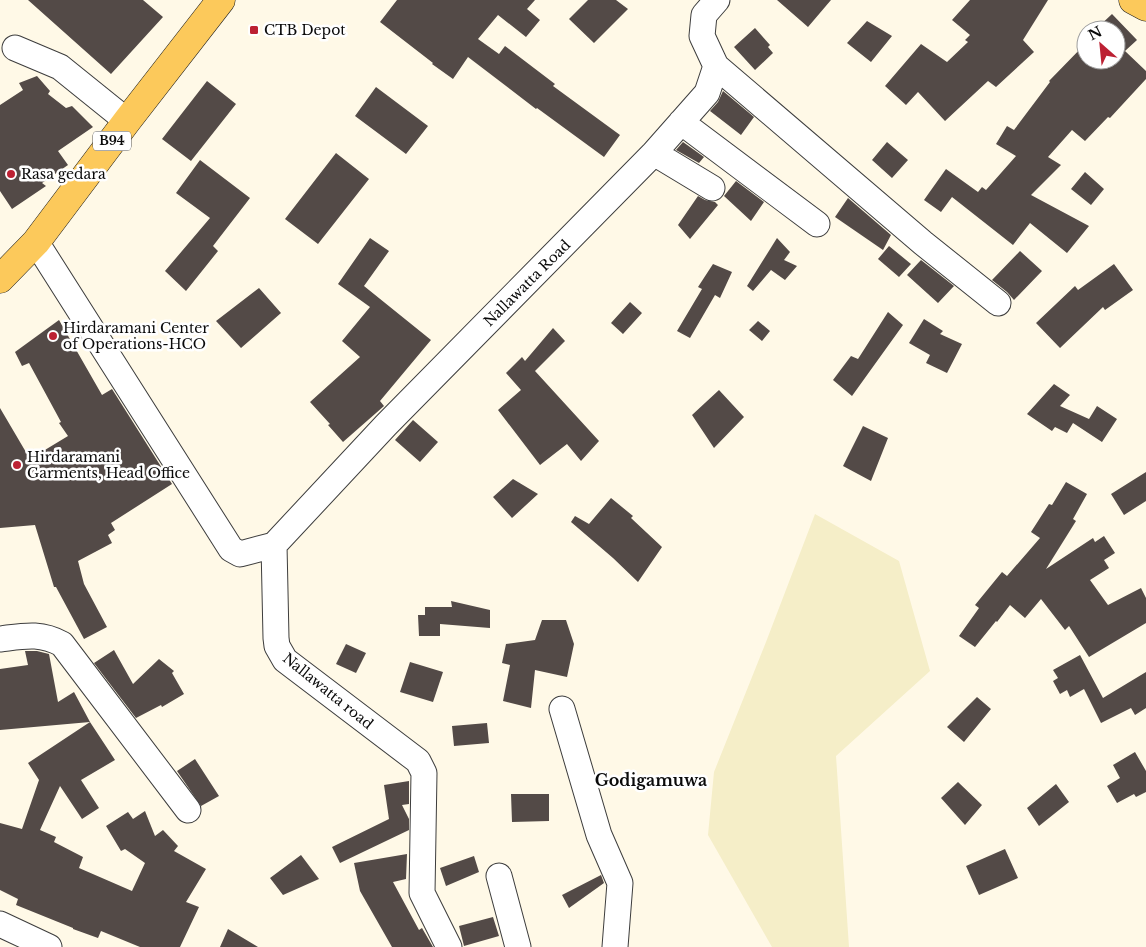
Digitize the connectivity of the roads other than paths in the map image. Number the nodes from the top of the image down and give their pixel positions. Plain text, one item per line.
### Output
1 (222, 0) edge
2 (717, 0) edge
3 (1133, 0) edge
4 (1146, 7) edge
5 (14, 48) dead end
6 (716, 66) junction
7 (126, 121) junction
8 (681, 122) junction
9 (654, 153) junction
10 (712, 188) dead end
11 (817, 224) dead end
12 (36, 242) junction
13 (0, 279) edge
14 (998, 303) dead end
15 (274, 546) junction
16 (0, 639) edge
17 (562, 709) dead end
18 (188, 810) dead end
19 (499, 876) dead end
20 (0, 924) edge
21 (49, 947) edge
22 (449, 947) edge
23 (518, 947) edge
24 (615, 947) edge

1 - 7 main road, B94
2 - 6 street
3 - 4 main road
5 - 7 street
6 - 8 street, Nallawatta Road
6 - 14 street
7 - 12 main road, B94
8 - 9 street, Nallawatta Road
8 - 11 street
9 - 10 street
9 - 15 street, Nallawatta Road
12 - 13 main road, B94
12 - 15 street
15 - 22 street, Nallawatta road
16 - 18 street
17 - 24 street
19 - 23 street
20 - 21 street

